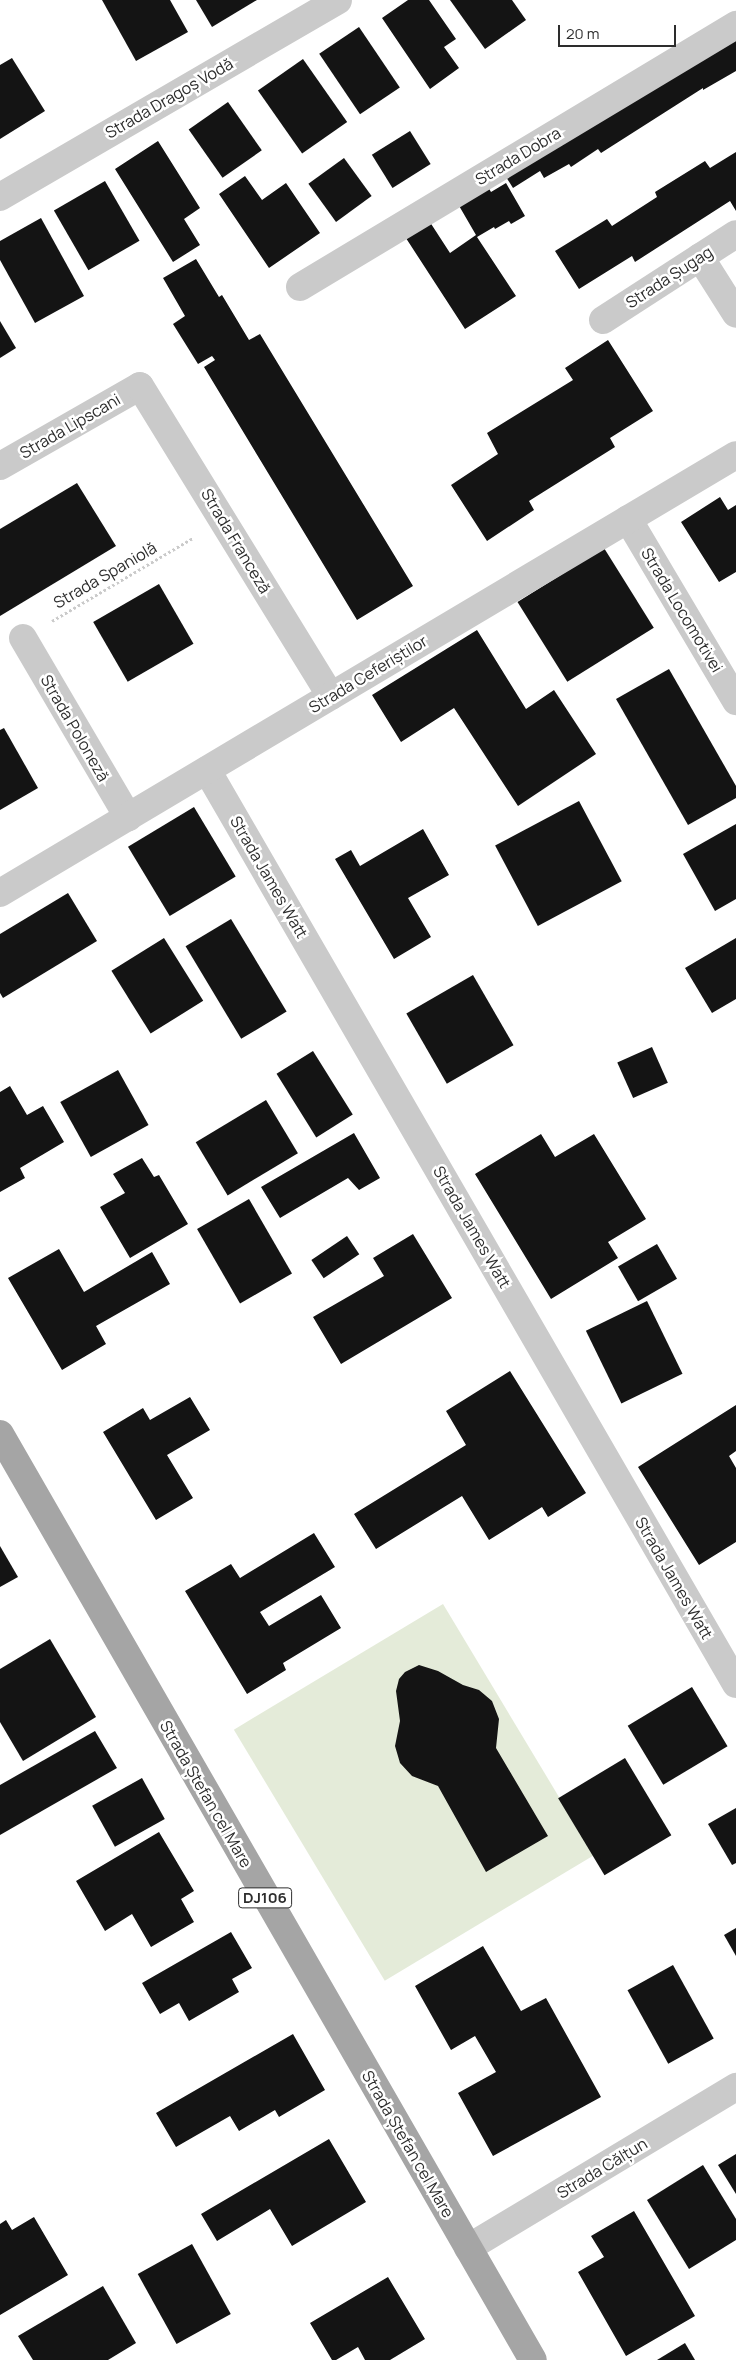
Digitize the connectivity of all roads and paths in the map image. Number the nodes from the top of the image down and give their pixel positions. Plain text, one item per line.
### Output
1 (338, 0) edge
2 (736, 25) edge
3 (0, 197) edge
4 (736, 234) edge
5 (700, 257) junction
6 (300, 287) dead end
7 (736, 314) edge
8 (602, 320) dead end
9 (140, 386) joint
10 (736, 455) edge
11 (0, 466) edge
12 (628, 519) junction
13 (223, 520) junction
14 (23, 638) joint
15 (331, 696) junction
16 (736, 701) edge
17 (207, 770) junction
18 (128, 817) junction
19 (0, 893) edge
20 (0, 1434) edge
21 (736, 1684) edge
22 (736, 2087) edge
23 (468, 2248) junction
24 (532, 2360) edge

1 - 3 street, Strada Dragoș Vodă
2 - 6 street, Strada Dobra
4 - 5 street, Strada Șugag
5 - 7 street
5 - 8 street, Strada Șugag
9 - 11 street, Strada Lipscani
9 - 13 street, Strada Franceză
10 - 12 street, Strada Ceferiștilor
12 - 15 street, Strada Ceferiștilor
12 - 16 street, Strada Locomotivei
13 - 14 path, Strada Spaniolă
13 - 15 street, Strada Franceză
14 - 18 street, Strada Poloneză
15 - 17 street, Strada Ceferiștilor
17 - 18 street, Strada Ceferiștilor
17 - 21 street, Strada James Watt
18 - 19 street, Strada Ceferiștilor
20 - 23 main road, Strada Ștefan cel Mare / DJ106
22 - 23 street, Strada Călțun
23 - 24 main road, Strada Ștefan cel Mare / DJ106

